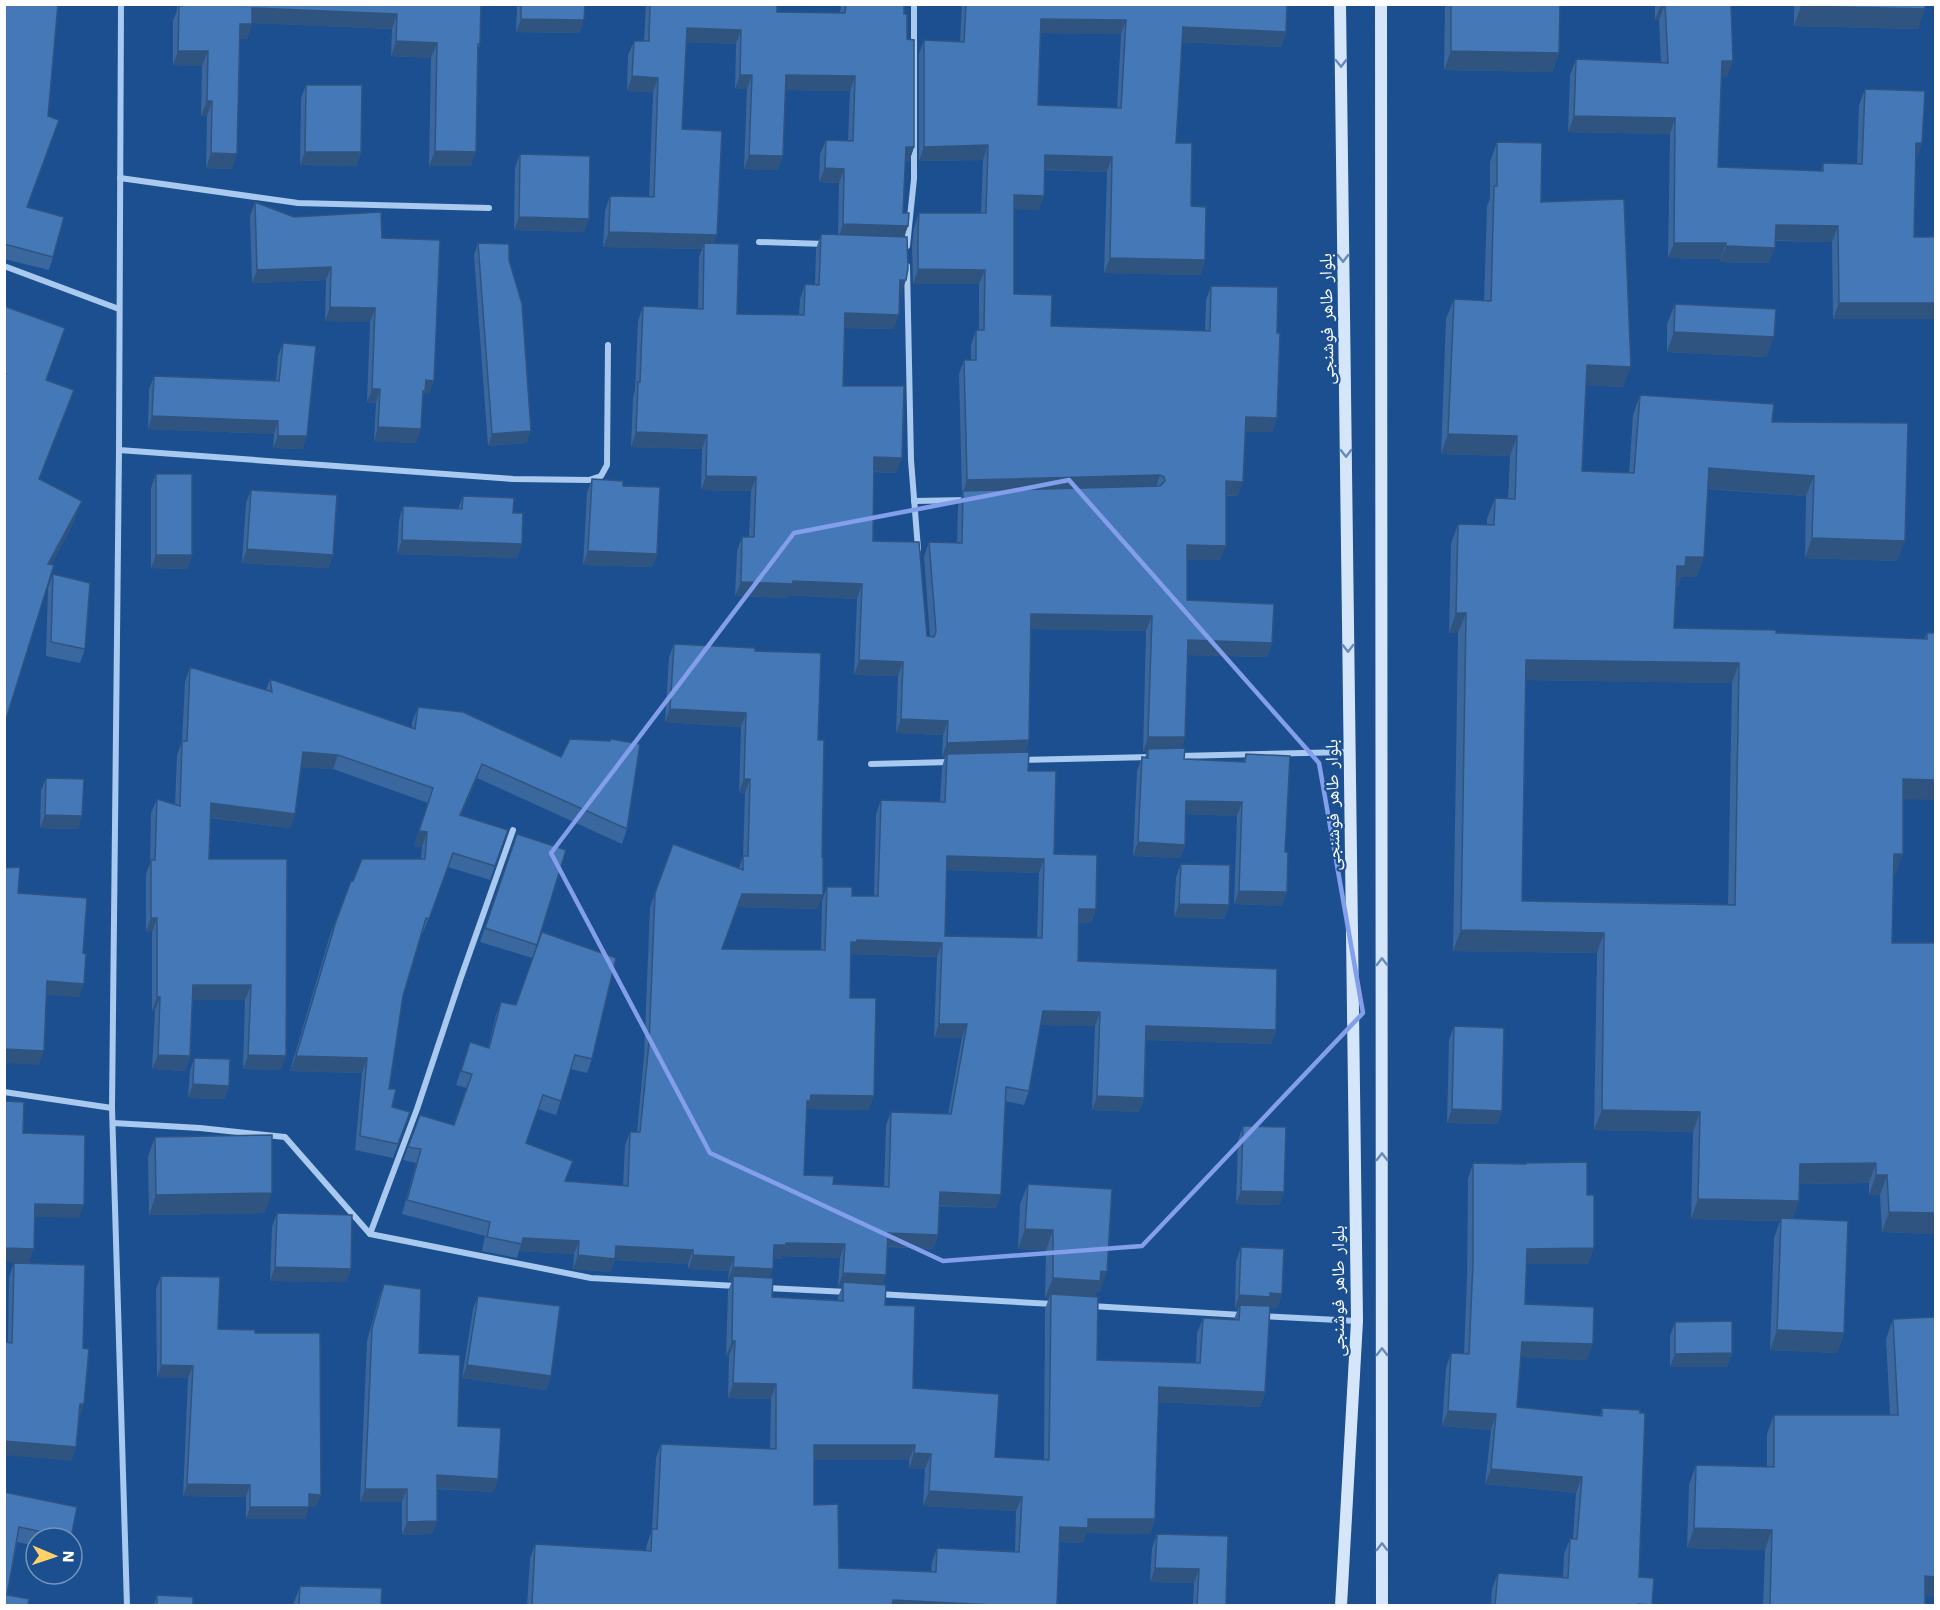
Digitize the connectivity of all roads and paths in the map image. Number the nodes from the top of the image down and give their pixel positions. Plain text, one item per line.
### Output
1 (121, 4) edge
2 (914, 4) edge
3 (1340, 4) edge
4 (1381, 4) edge
5 (120, 178) junction
6 (489, 208) dead end
7 (759, 242) dead end
8 (827, 244) edge
9 (895, 246) edge
10 (907, 246) junction
11 (4, 266) edge
12 (119, 309) junction
13 (608, 345) dead end
14 (119, 450) junction
15 (972, 500) edge
16 (914, 501) junction
17 (919, 557) edge
18 (1349, 752) junction
19 (1170, 756) edge
20 (1158, 757) edge
21 (1015, 760) edge
22 (955, 762) edge
23 (871, 764) dead end
24 (513, 830) dead end
25 (4, 1092) edge
26 (112, 1108) junction
27 (113, 1123) junction
28 (370, 1234) junction
29 (745, 1287) edge
30 (757, 1287) edge
31 (852, 1293) edge
32 (876, 1294) edge
33 (1064, 1305) edge
34 (1087, 1306) edge
35 (1357, 1321) junction
36 (127, 1605) edge
37 (1341, 1605) edge
38 (1382, 1605) edge

1 - 5 street
2 - 10 street
3 -> 18 street, بلوار طاهر فوشنجی
38 -> 4 street
5 - 6 street
5 - 12 street
7 - 8 street
9 - 10 street
10 - 16 street
11 - 12 street
12 - 14 street
13 - 14 street
14 - 26 street
15 - 16 street
16 - 17 street
18 - 19 street
18 - 35 street, بلوار طاهر فوشنجی
20 - 21 street
22 - 23 street
24 - 28 street
25 - 26 street
26 - 27 street
27 - 28 street
27 - 36 street
28 - 29 street
30 - 31 street
32 - 33 street
34 - 35 street
35 - 37 street, بلوار طاهر فوشنجی

